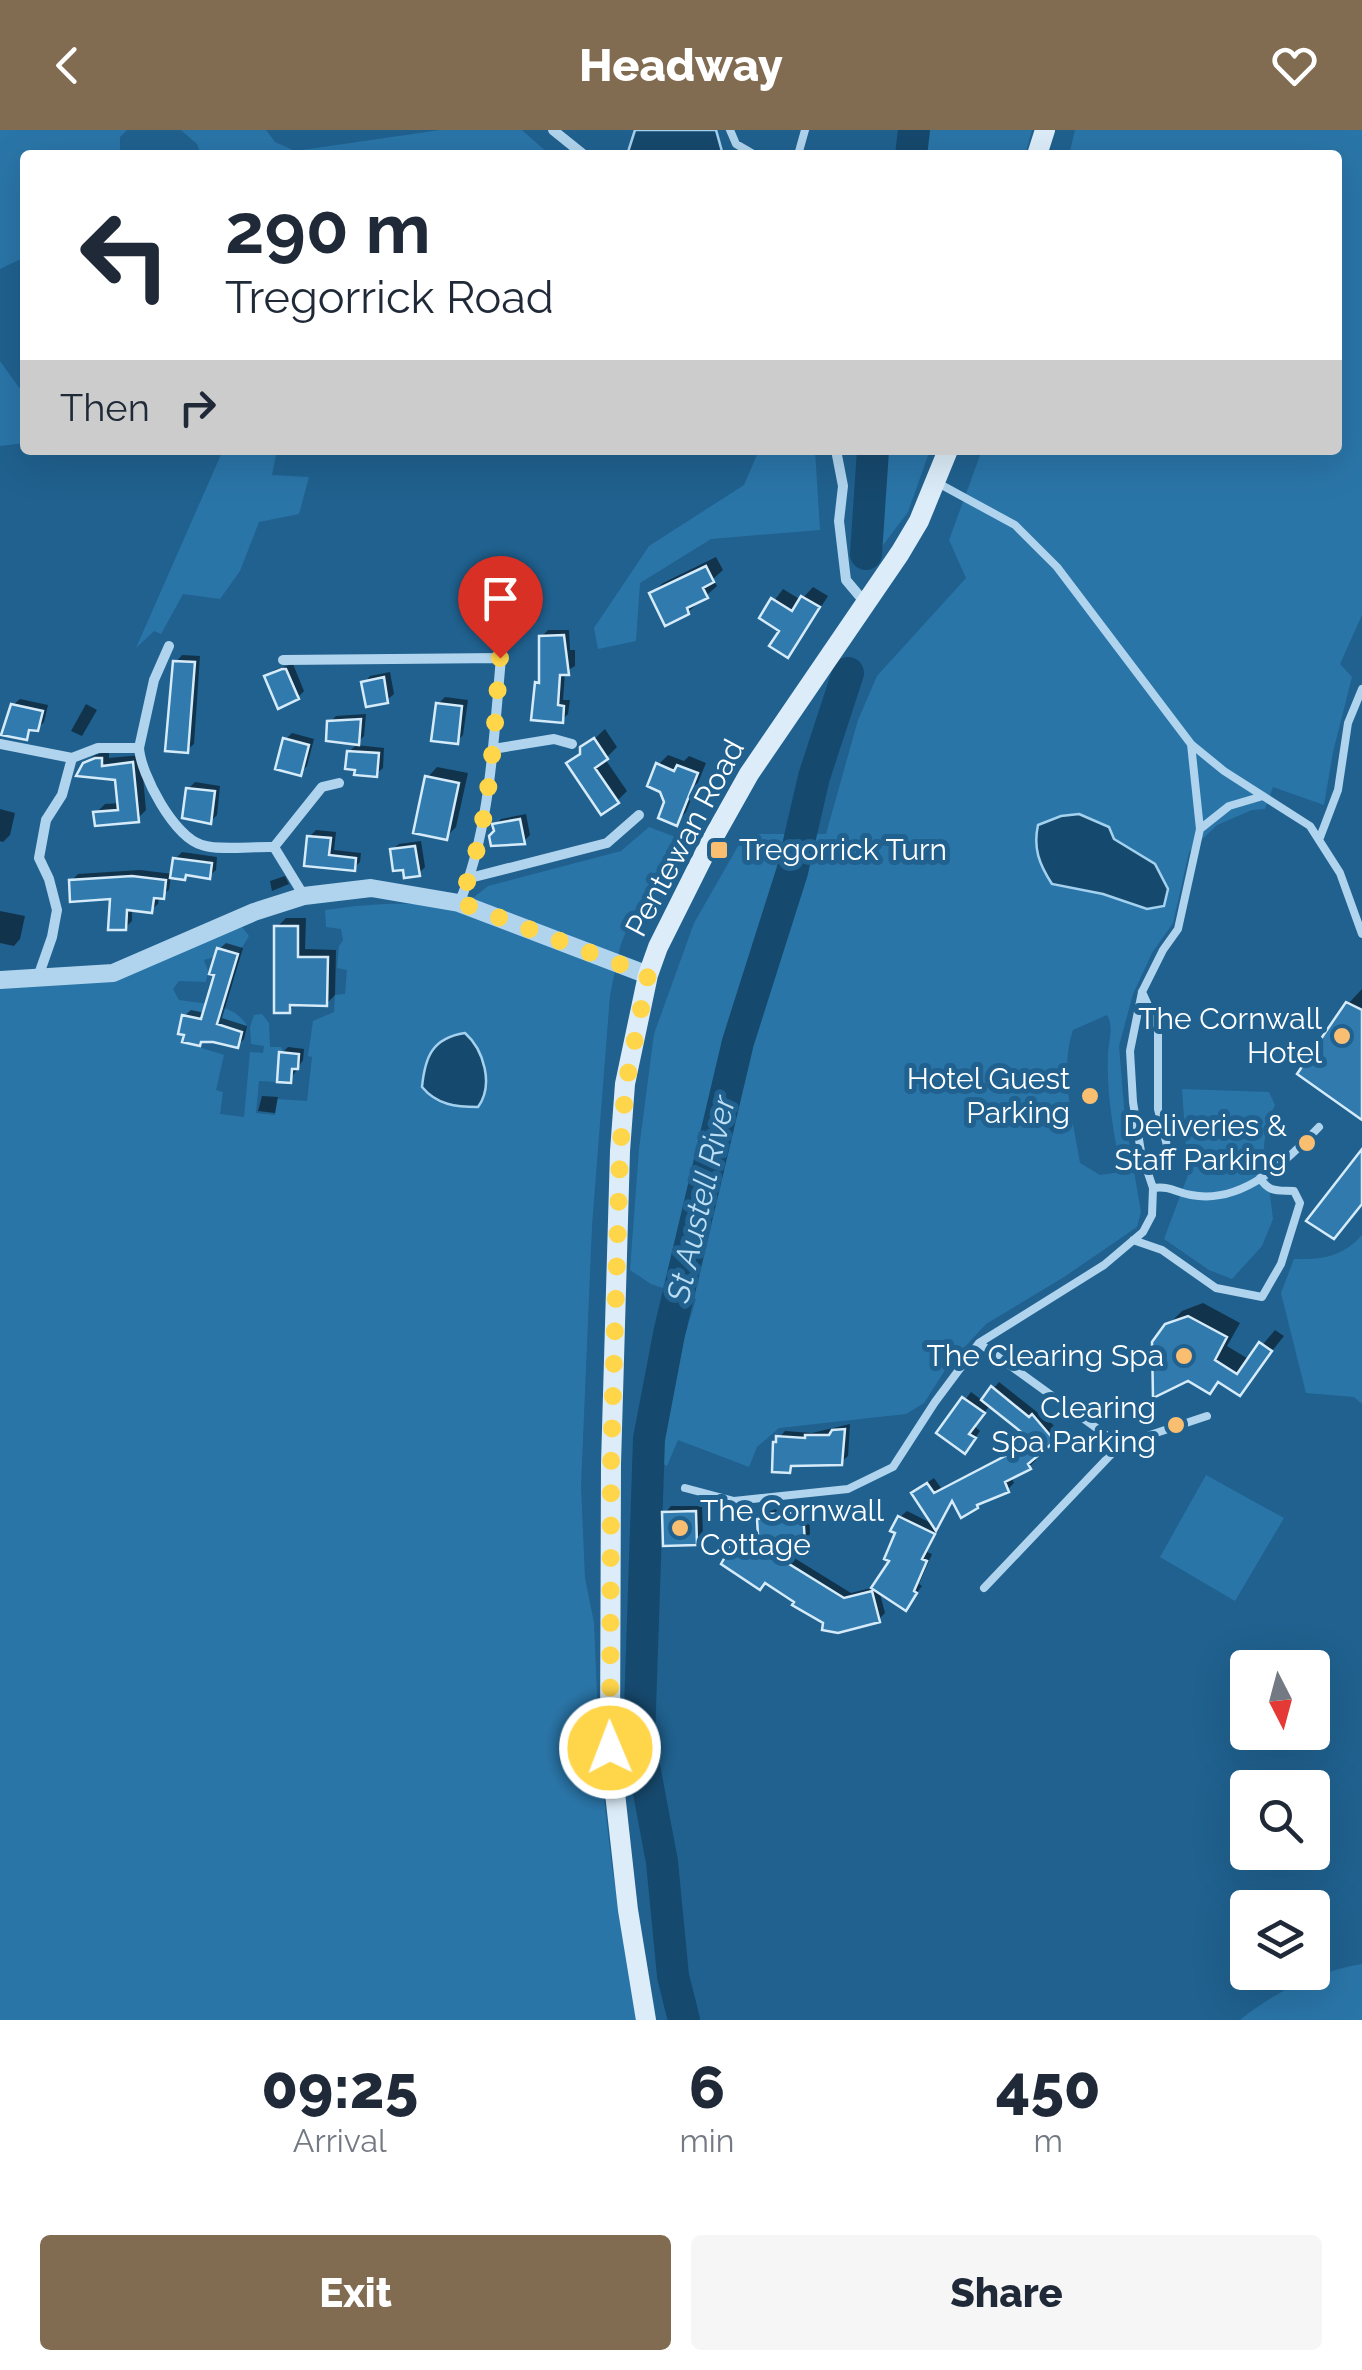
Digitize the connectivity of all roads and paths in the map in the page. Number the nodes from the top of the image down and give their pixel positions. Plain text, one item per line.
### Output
1 (552, 130) edge
2 (730, 130) edge
3 (578, 150) edge
4 (746, 150) edge
5 (837, 455) edge
6 (946, 455) edge
7 (936, 482) junction
8 (867, 606) junction
9 (169, 646) dead end
10 (282, 660) dead end
11 (1362, 689) edge
12 (0, 744) edge
13 (572, 744) dead end
14 (1191, 744) junction
15 (139, 748) junction
16 (493, 749) junction
17 (72, 758) junction
18 (339, 783) dead end
19 (1263, 796) junction
20 (639, 815) dead end
21 (1200, 829) junction
22 (1319, 840) junction
23 (274, 846) junction
24 (470, 878) junction
25 (304, 896) junction
26 (459, 902) junction
27 (1362, 934) edge
28 (648, 975) junction
29 (38, 977) junction
30 (0, 980) edge
31 (1142, 992) junction
32 (1319, 1127) dead end
33 (1170, 1162) dead end
34 (1260, 1178) junction
35 (1153, 1188) junction
36 (1133, 1240) junction
37 (979, 1343) junction
38 (1207, 1416) dead end
39 (1120, 1445) junction
40 (685, 1488) dead end
41 (984, 1588) dead end
42 (646, 2020) edge

1 - 3 street
2 - 4 lane
5 - 8 street
6 - 7 main road, Pentewan Road
7 - 8 main road, Pentewan Road
7 - 14 lane
8 - 28 main road, Pentewan Road
9 - 15 street
10 - 16 street
11 - 22 lane
12 - 17 street
13 - 16 street
14 - 19 lane
14 - 21 lane
15 - 17 street
15 - 23 street
16 - 24 street
17 - 29 street
18 - 23 street
19 - 21 lane
19 - 22 lane
20 - 24 street
21 - 31 lane
22 - 27 lane
23 - 25 street
24 - 26 street
25 - 26 street
25 - 29 street
26 - 28 street
28 - 42 main road, Pentewan Road
29 - 30 street
31 - 33 lane
31 - 35 lane
32 - 34 lane
34 - 35 lane
34 - 36 lane
35 - 36 lane
36 - 37 lane
37 - 39 lane
37 - 40 lane
38 - 39 lane
39 - 41 lane

